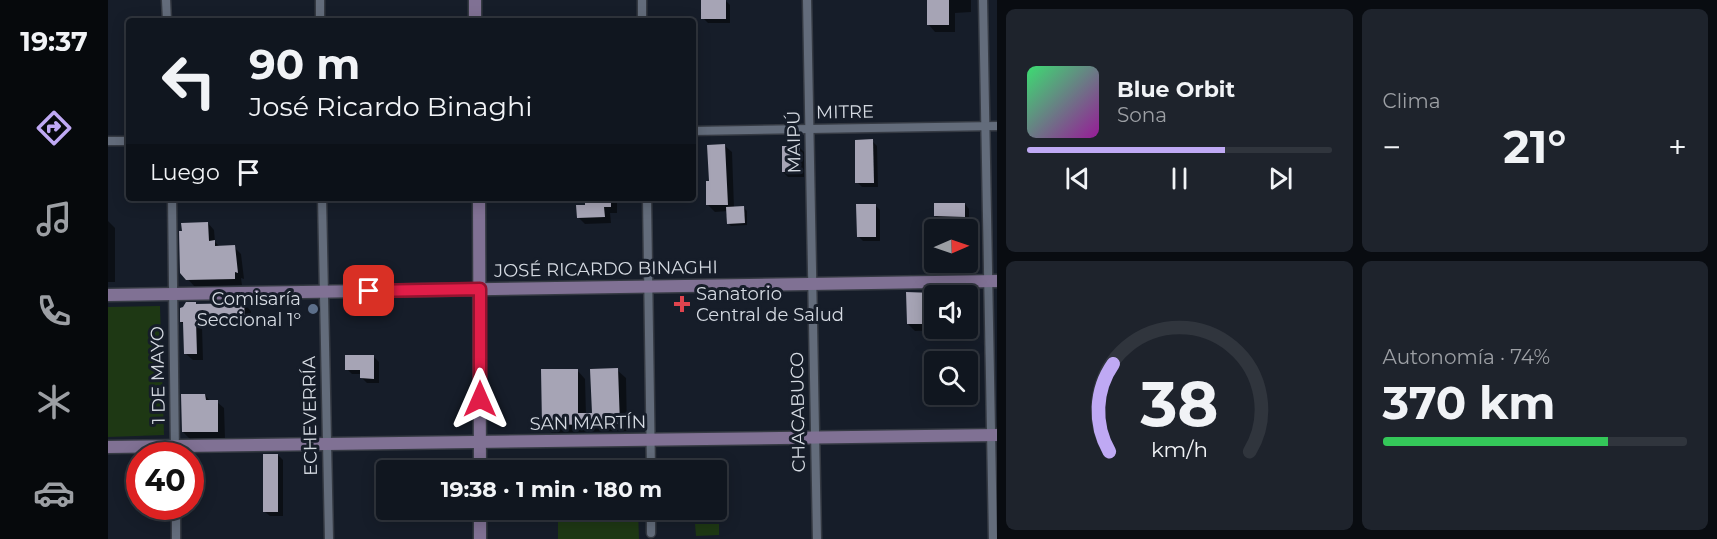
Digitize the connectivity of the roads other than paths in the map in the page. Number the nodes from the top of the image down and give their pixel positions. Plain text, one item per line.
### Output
1 (166, 0) edge
2 (320, 0) edge
3 (475, 0) edge
4 (642, 0) edge
5 (807, 0) edge
6 (983, 0) edge
7 (167, 18) edge
8 (320, 18) edge
9 (475, 18) edge
10 (642, 18) edge
11 (985, 126) junction
12 (997, 126) edge
13 (810, 129) junction
14 (696, 131) edge
15 (108, 141) edge
16 (126, 141) edge
17 (172, 201) edge
18 (322, 201) edge
19 (478, 201) edge
20 (647, 201) edge
21 (992, 281) edge
22 (813, 284) junction
23 (649, 286) junction
24 (480, 289) junction
25 (324, 291) junction
26 (173, 294) junction
27 (108, 295) edge
28 (994, 435) edge
29 (816, 438) junction
30 (650, 440) junction
31 (175, 442) edge
32 (480, 442) junction
33 (327, 444) junction
34 (108, 447) edge
35 (126, 448) edge
36 (204, 450) edge
37 (480, 460) edge
38 (651, 460) edge
39 (176, 520) edge
40 (480, 520) edge
41 (651, 520) edge
42 (651, 533) dead end
43 (176, 539) edge
44 (329, 539) edge
45 (480, 539) edge
46 (817, 539) edge
47 (993, 539) edge

1 - 7 street
2 - 8 street
3 - 9 street
4 - 10 street
5 - 13 street, MAIPÚ
6 - 11 street
11 - 12 street, MITRE
11 - 13 street, MITRE
11 - 21 street
13 - 14 street, MITRE
13 - 22 street, MAIPÚ
15 - 16 street
17 - 26 street, 1 DE MAYO
18 - 25 street, ECHEVERRÍA
19 - 24 street
20 - 23 street
21 - 22 street, JOSÉ RICARDO BINAGHI
21 - 28 street
22 - 23 street, JOSÉ RICARDO BINAGHI
22 - 29 street, CHACABUCO
23 - 24 street, JOSÉ RICARDO BINAGHI
23 - 30 street
24 - 25 street, JOSÉ RICARDO BINAGHI
24 - 32 street
25 - 26 street, JOSÉ RICARDO BINAGHI
25 - 33 street, ECHEVERRÍA
26 - 27 street, JOSÉ RICARDO BINAGHI
26 - 31 street, 1 DE MAYO
28 - 29 street, SAN MARTÍN
28 - 47 street
29 - 30 street, SAN MARTÍN
29 - 46 street, CHACABUCO
30 - 32 street, SAN MARTÍN
30 - 38 street
32 - 33 street, SAN MARTÍN
32 - 37 street
33 - 36 street, SAN MARTÍN
33 - 44 street, ECHEVERRÍA
34 - 35 street, SAN MARTÍN
39 - 43 street
40 - 45 street
41 - 42 street

